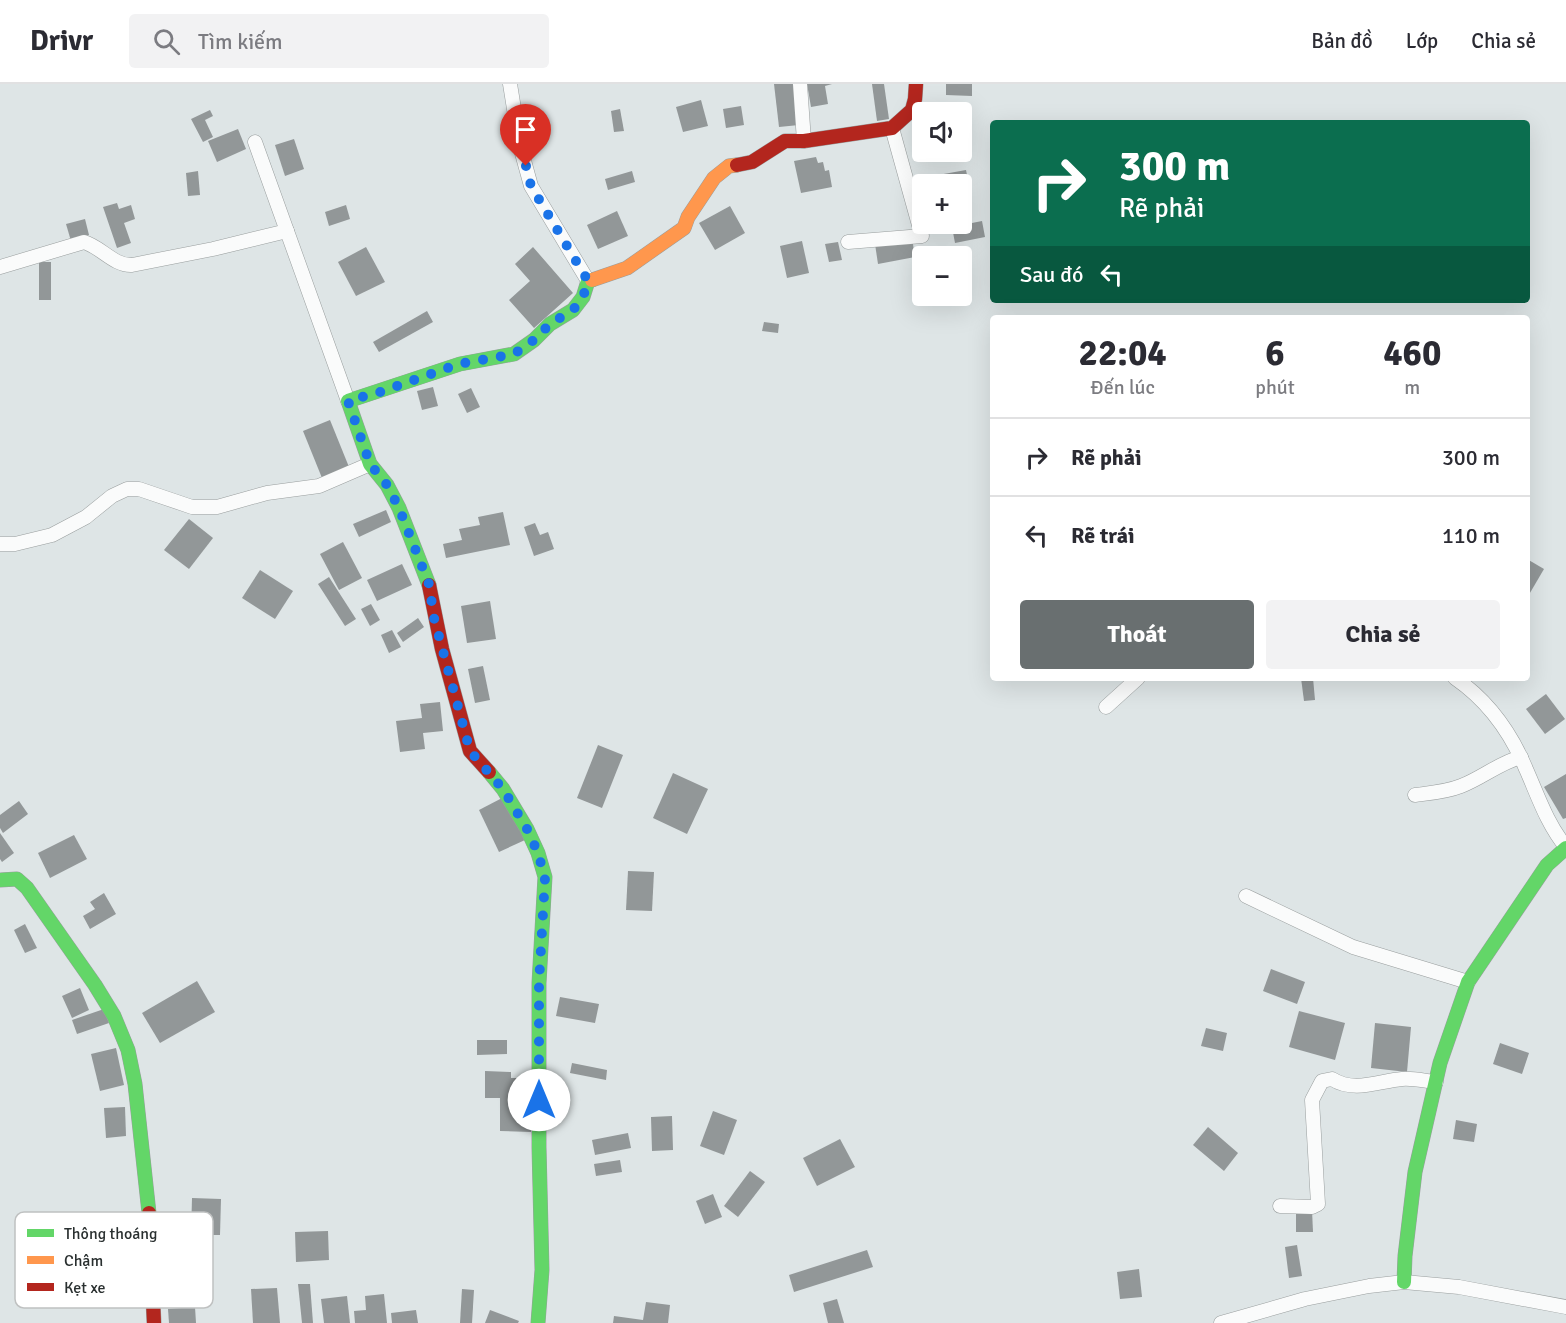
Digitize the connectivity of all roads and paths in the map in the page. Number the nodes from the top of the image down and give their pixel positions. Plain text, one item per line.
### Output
1 (510, 84) edge
2 (800, 84) edge
3 (916, 84) edge
4 (892, 128) junction
5 (804, 141) junction
6 (255, 142) dead end
7 (287, 231) junction
8 (848, 242) dead end
9 (0, 267) edge
10 (588, 281) junction
11 (348, 401) junction
12 (370, 464) junction
13 (0, 544) edge
14 (1135, 681) edge
15 (1459, 681) edge
16 (1106, 706) dead end
17 (1521, 757) junction
18 (1415, 795) dead end
19 (1566, 848) edge
20 (0, 880) edge
21 (1246, 896) dead end
22 (1468, 982) junction
23 (1436, 1082) junction
24 (1280, 1206) dead end
25 (149, 1212) edge
26 (1404, 1282) junction
27 (1566, 1307) edge
28 (154, 1308) edge
29 (154, 1323) edge
30 (538, 1323) edge
31 (1221, 1323) edge

1 - 10 street
2 - 5 street
3 - 4 street
4 - 5 street
4 - 8 street
5 - 10 street
6 - 7 street
7 - 9 street
7 - 11 street
10 - 11 street
11 - 12 street
12 - 13 street
12 - 30 street
14 - 16 street
15 - 17 street
17 - 18 street
17 - 19 street
19 - 22 street
20 - 25 street
21 - 22 street
22 - 23 street
23 - 24 street
23 - 26 street
26 - 27 street
26 - 31 street
28 - 29 street

